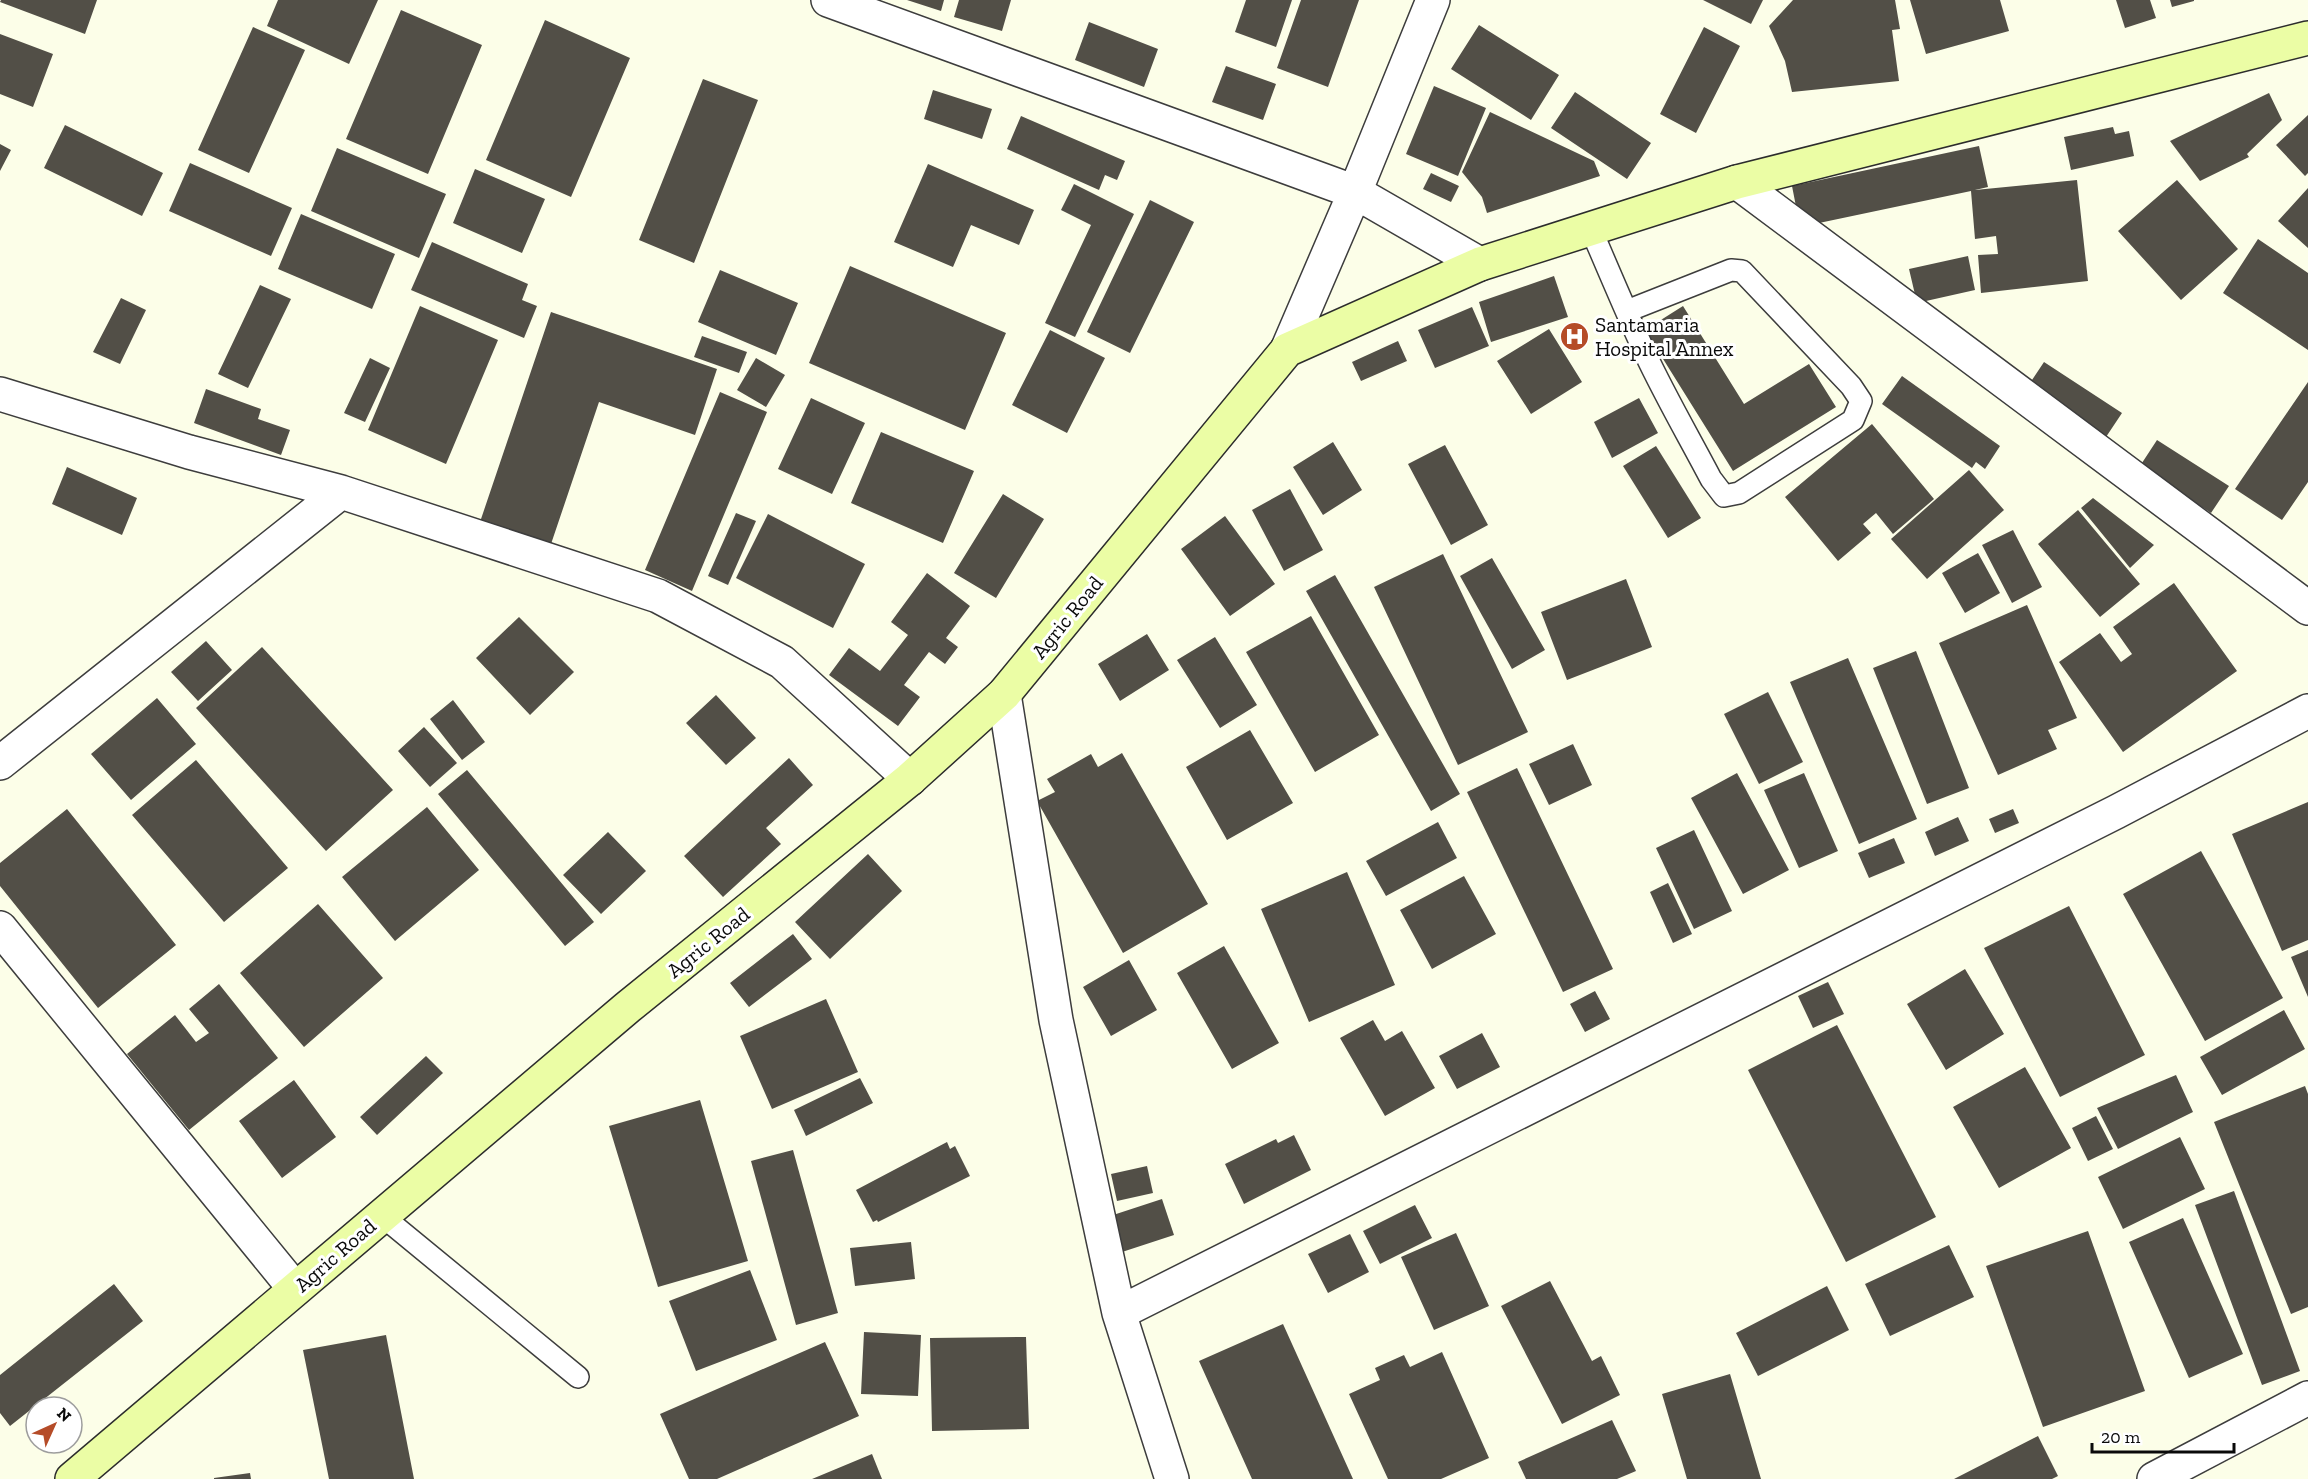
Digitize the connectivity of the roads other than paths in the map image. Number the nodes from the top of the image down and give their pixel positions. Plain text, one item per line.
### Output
1 (828, 0) edge
2 (1433, 0) edge
3 (2308, 38) edge
4 (1737, 182) junction
5 (1355, 192) junction
6 (1590, 227) junction
7 (1480, 264) junction
8 (1627, 311) junction
9 (1287, 350) junction
10 (0, 394) edge
11 (341, 492) junction
12 (2308, 608) edge
13 (1004, 694) junction
14 (2308, 711) edge
15 (0, 763) edge
16 (910, 779) junction
17 (0, 928) edge
18 (381, 1215) junction
19 (295, 1289) junction
20 (1119, 1313) junction
21 (578, 1377) dead end
22 (2308, 1398) edge
23 (72, 1479) edge
24 (1172, 1479) edge
25 (2154, 1479) edge

1 - 5 street
2 - 5 street
3 - 4 street
4 - 6 street
4 - 12 street
5 - 7 street
5 - 9 street
6 - 7 street
6 - 8 lane
7 - 9 street
8 - 8 lane
9 - 13 street, Agric Road
10 - 11 street
11 - 15 street
11 - 16 street
13 - 16 street, Agric Road
13 - 20 street
14 - 20 street
16 - 18 street, Agric Road
17 - 19 street
18 - 19 street, Agric Road
18 - 21 lane
19 - 23 street, Agric Road
20 - 24 street
22 - 25 street

